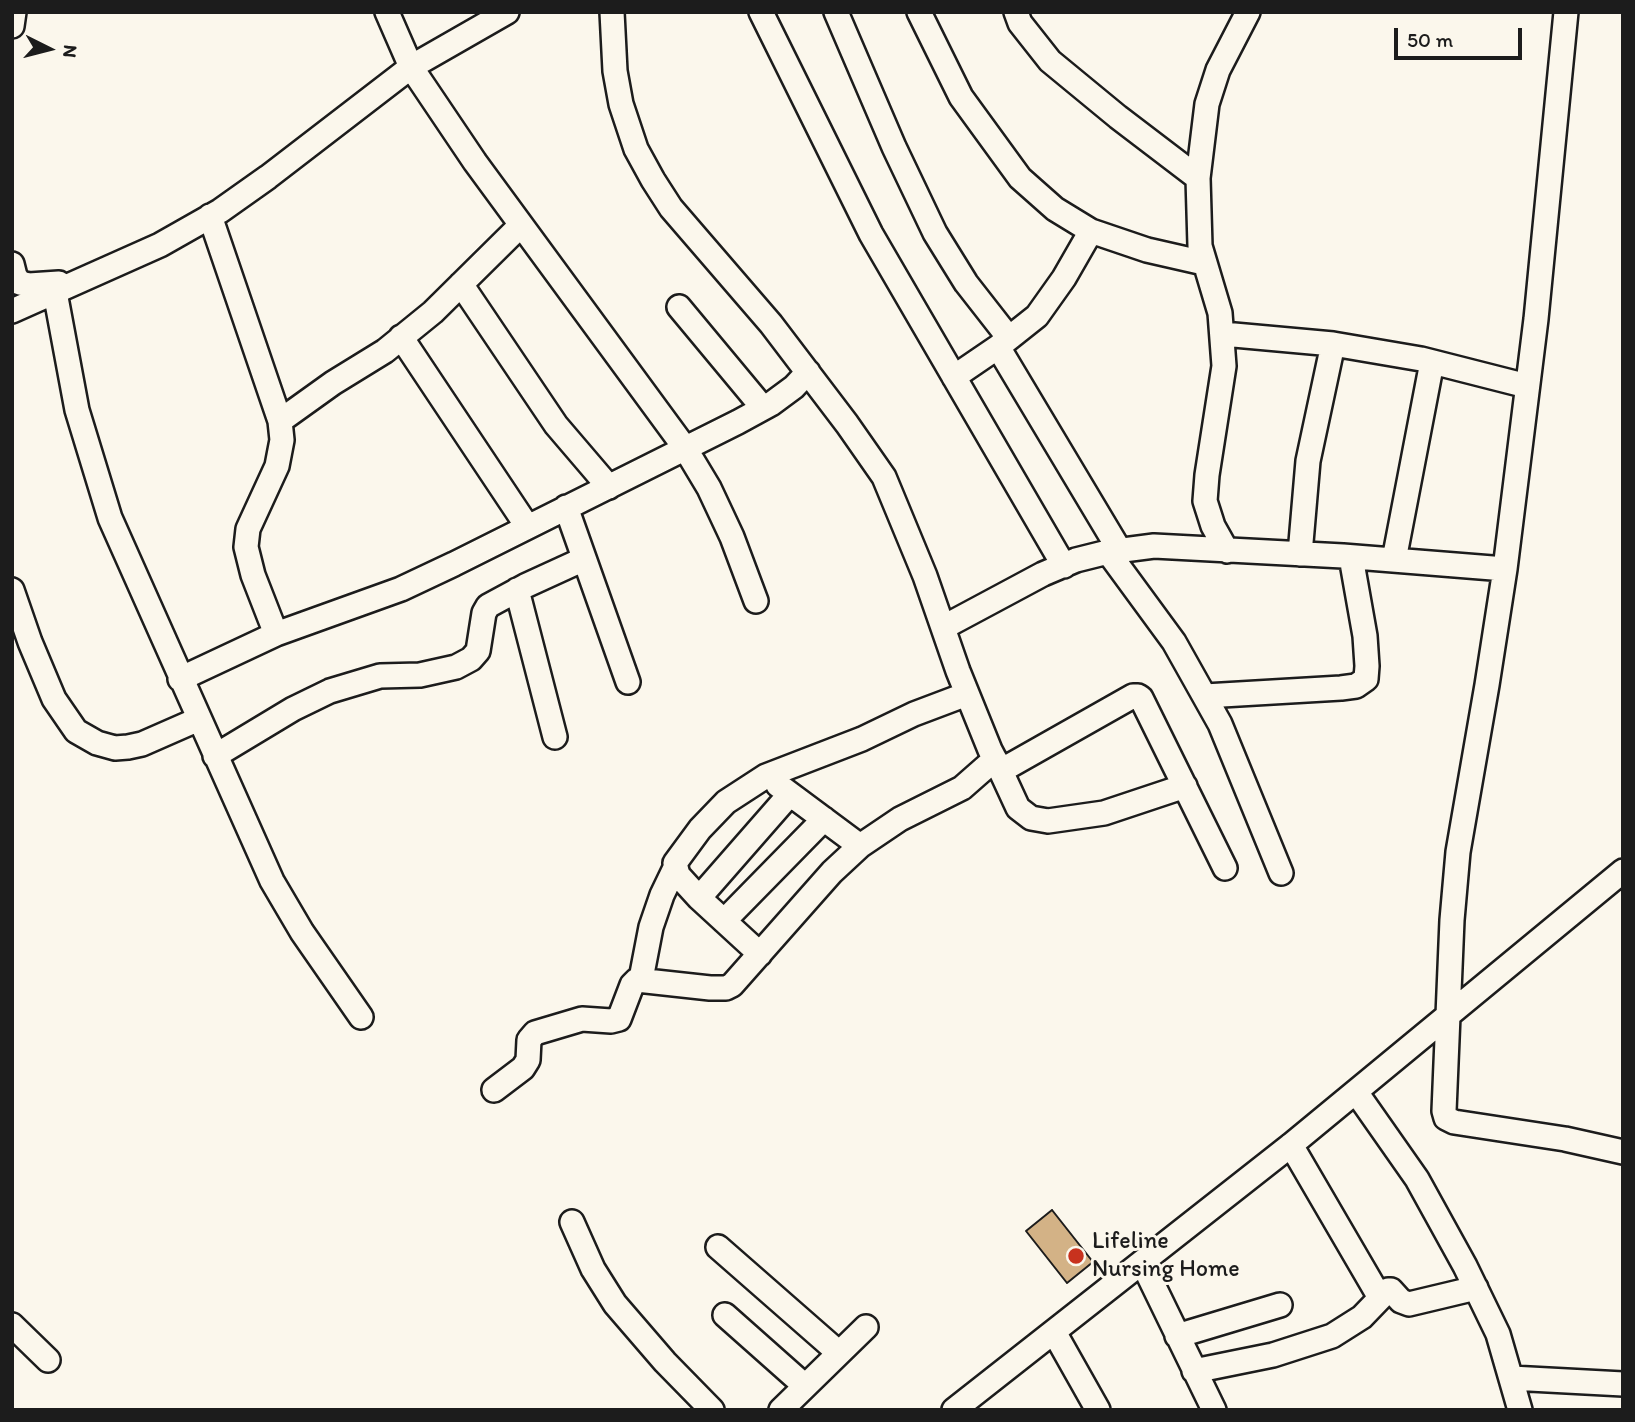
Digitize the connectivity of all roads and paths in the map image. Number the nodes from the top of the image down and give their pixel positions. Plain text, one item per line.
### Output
1 (14, 12) edge
2 (387, 12) edge
3 (507, 12) edge
4 (612, 12) edge
5 (761, 12) edge
6 (836, 12) edge
7 (919, 12) edge
8 (1016, 12) edge
9 (1248, 12) edge
10 (1566, 12) edge
11 (12, 26) edge
12 (411, 67) junction
13 (1198, 178) junction
14 (210, 216) junction
15 (521, 225) junction
16 (1091, 231) junction
17 (1204, 262) junction
18 (12, 264) edge
19 (79, 282) junction
20 (461, 284) junction
21 (55, 292) junction
22 (679, 307) dead end
23 (12, 310) edge
24 (1223, 334) junction
25 (401, 337) junction
26 (1004, 342) junction
27 (1333, 344) junction
28 (1432, 362) junction
29 (807, 372) junction
30 (954, 377) junction
31 (1527, 386) junction
32 (763, 408) junction
33 (280, 421) junction
34 (685, 448) junction
35 (609, 487) junction
36 (566, 507) junction
37 (527, 526) junction
38 (1114, 551) junction
39 (1227, 551) junction
40 (1300, 554) junction
41 (1351, 556) junction
42 (584, 559) junction
43 (1394, 560) junction
44 (1064, 566) junction
45 (1505, 569) junction
46 (12, 590) edge
47 (517, 590) junction
48 (756, 601) dead end
49 (944, 627) junction
50 (276, 634) junction
51 (180, 679) junction
52 (628, 682) dead end
53 (967, 694) junction
54 (1205, 696) junction
55 (199, 719) junction
56 (555, 737) dead end
57 (215, 756) junction
58 (997, 764) junction
59 (766, 776) junction
60 (1185, 786) junction
61 (790, 794) junction
62 (824, 819) junction
63 (860, 846) junction
64 (1225, 868) dead end
65 (675, 869) junction
66 (1281, 873) dead end
67 (1622, 874) edge
68 (699, 898) junction
69 (724, 921) junction
70 (760, 954) junction
71 (641, 979) junction
72 (1447, 1016) junction
73 (361, 1017) dead end
74 (494, 1090) dead end
75 (1356, 1092) junction
76 (1291, 1146) junction
77 (1623, 1152) edge
78 (572, 1222) dead end
79 (718, 1247) dead end
80 (1142, 1262) junction
81 (1476, 1288) junction
82 (1379, 1296) junction
83 (1280, 1305) dead end
84 (725, 1315) dead end
85 (12, 1325) edge
86 (866, 1327) dead end
87 (1054, 1332) junction
88 (1177, 1336) junction
89 (839, 1353) junction
90 (48, 1360) dead end
91 (1194, 1371) junction
92 (1511, 1378) junction
93 (1623, 1384) edge
94 (805, 1386) junction
95 (956, 1409) edge
96 (712, 1410) edge
97 (781, 1410) edge
98 (1098, 1410) edge
99 (1214, 1410) edge
100 (1520, 1410) edge

1 - 11 street
2 - 12 street
3 - 12 street
4 - 29 street
5 - 30 street
6 - 26 street
7 - 16 street
8 - 13 street
9 - 13 street
10 - 31 street
12 - 14 street
12 - 15 street
13 - 17 street
14 - 19 street
14 - 33 street
15 - 20 street
15 - 34 street
16 - 17 street
16 - 26 street
17 - 24 street
18 - 19 street
19 - 21 street
20 - 25 street
20 - 35 street
21 - 23 street
21 - 51 street
22 - 32 street
24 - 27 street
24 - 39 street
25 - 33 street
25 - 37 street
26 - 30 street
26 - 38 street
27 - 28 street
27 - 40 street
28 - 31 street
28 - 43 street
29 - 32 street
29 - 49 street
30 - 44 street
31 - 45 street
32 - 34 street
33 - 50 street
34 - 35 street
34 - 48 street
35 - 36 street
36 - 37 street
36 - 42 street
37 - 50 street
38 - 39 street
38 - 44 street
38 - 54 street
39 - 40 street
40 - 41 street
41 - 43 street
41 - 54 street
42 - 47 street
42 - 52 street
43 - 45 street
44 - 49 street
45 - 72 street
46 - 55 street
47 - 56 street
47 - 57 street
49 - 53 street
50 - 51 street
51 - 55 street
53 - 58 street
53 - 59 street
54 - 66 street
55 - 57 street
57 - 73 street
58 - 60 street
58 - 60 street
58 - 63 street
59 - 61 street
59 - 65 street
60 - 64 street
61 - 62 street
61 - 68 street
62 - 63 street
62 - 69 street
63 - 70 street
65 - 68 street
65 - 71 street
67 - 72 street
68 - 69 street
69 - 70 street
70 - 71 street
71 - 74 street
72 - 75 street
72 - 77 street
75 - 76 street
75 - 81 street
76 - 80 street
76 - 82 street
78 - 96 street
79 - 89 street
80 - 87 street
80 - 88 street
81 - 82 street
81 - 92 street
82 - 91 street
83 - 88 street
84 - 94 street
85 - 90 street
86 - 89 street
87 - 95 street
87 - 98 street
88 - 91 street
89 - 94 street
91 - 99 street
92 - 93 street
92 - 100 street
94 - 97 street

